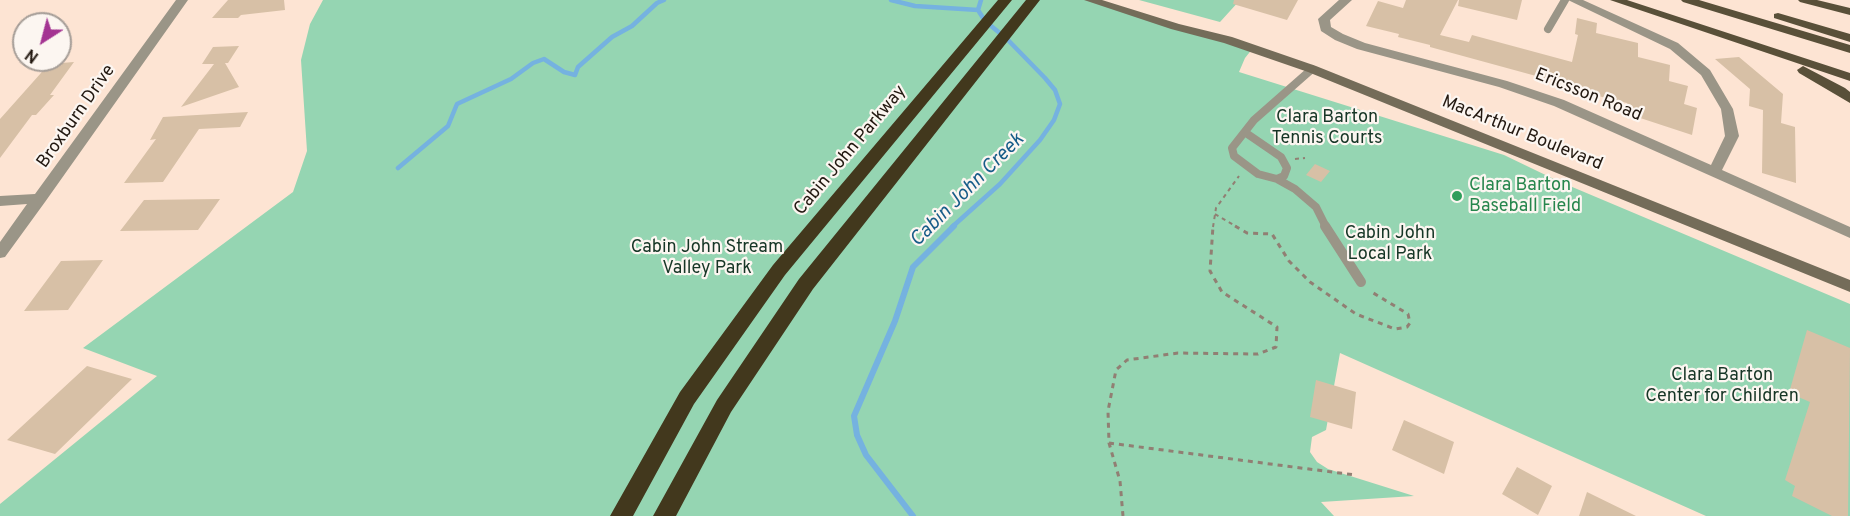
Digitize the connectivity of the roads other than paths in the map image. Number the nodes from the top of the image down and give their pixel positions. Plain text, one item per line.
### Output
1 (182, 0) edge
2 (1005, 0) edge
3 (1033, 0) edge
4 (1090, 0) edge
5 (1346, 0) edge
6 (1564, 0) edge
7 (1574, 0) edge
8 (1616, 0) edge
9 (1687, 0) edge
10 (1723, 0) edge
11 (1804, 0) edge
12 (1850, 12) edge
13 (1548, 29) dead end
14 (1850, 38) edge
15 (1754, 47) junction
16 (1850, 49) edge
17 (1312, 69) junction
18 (1850, 76) edge
19 (1850, 99) edge
20 (1245, 133) junction
21 (1715, 171) junction
22 (1277, 179) junction
23 (40, 199) junction
24 (0, 201) edge
25 (1850, 232) edge
26 (0, 253) edge
27 (1361, 282) road end
28 (1850, 286) edge
29 (621, 516) edge
30 (664, 516) edge

1 - 23 street, Broxburn Drive
2 - 29 highway, Cabin John Parkway
3 - 30 highway
4 - 17 main road, MacArthur Boulevard
5 - 21 street, Ericsson Road
6 - 13 lane
7 - 21 street
8 - 15 main road
9 - 16 main road
10 - 14 main road
11 - 12 main road
15 - 18 main road
15 - 19 main road
17 - 20 lane
17 - 28 main road, MacArthur Boulevard
20 - 22 lane
20 - 22 lane
21 - 25 street, Ericsson Road
22 - 27 lane
23 - 24 street
23 - 26 street, Broxburn Drive

